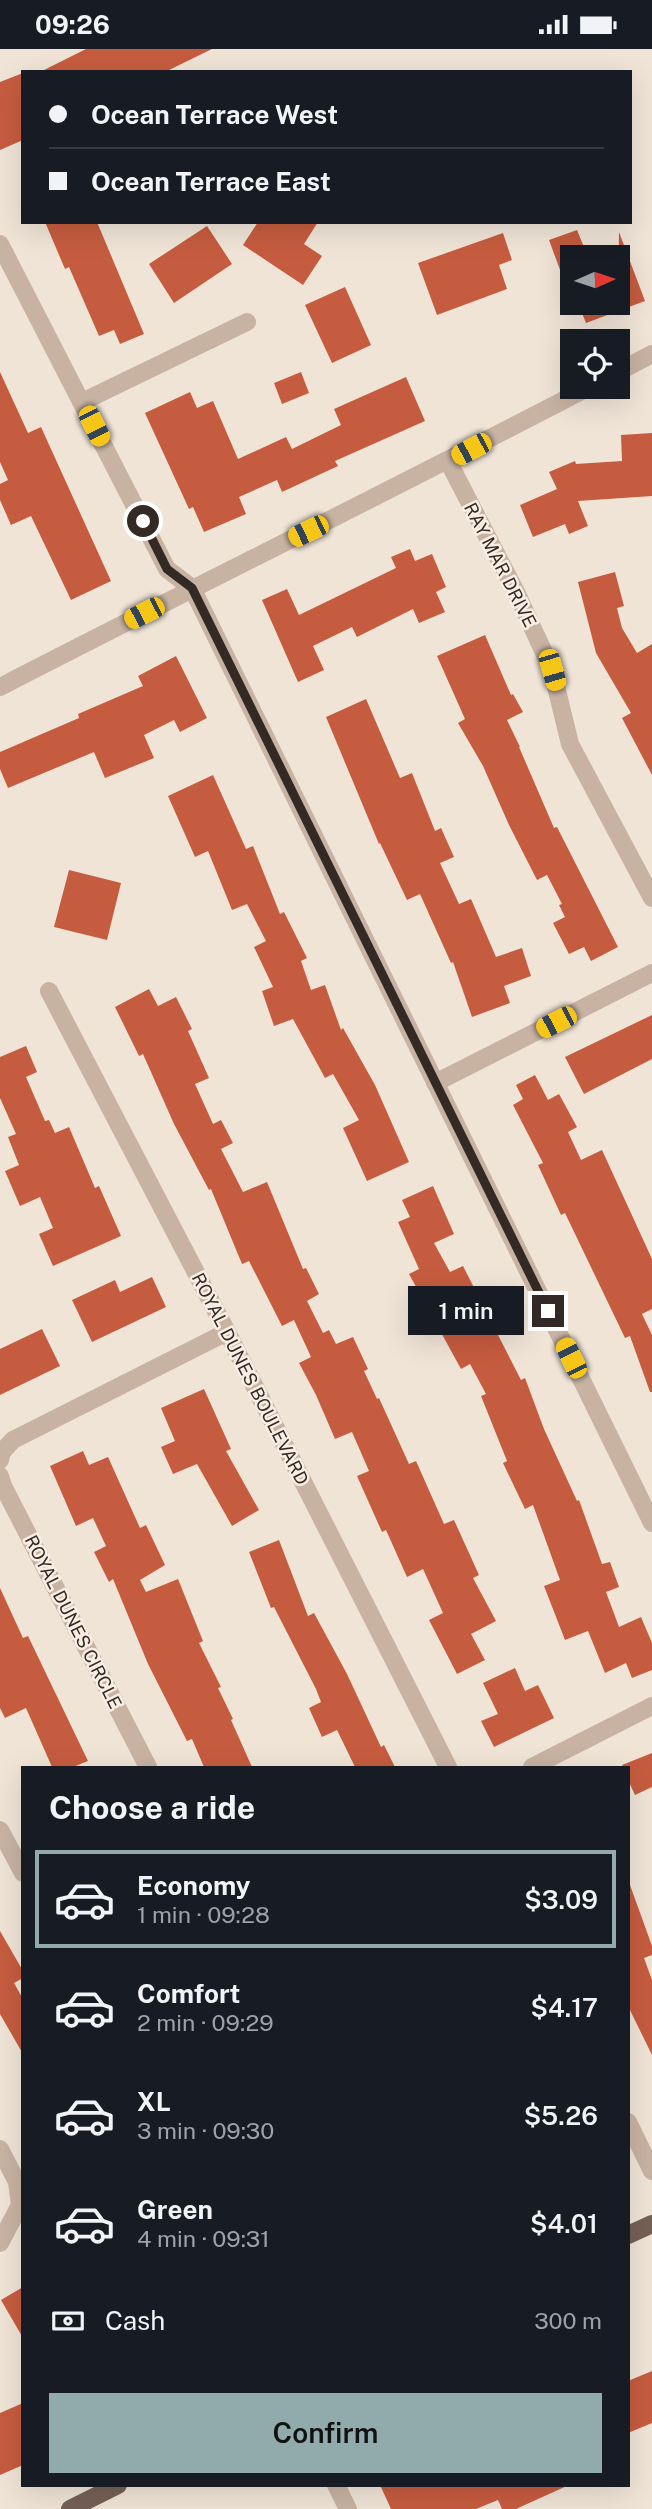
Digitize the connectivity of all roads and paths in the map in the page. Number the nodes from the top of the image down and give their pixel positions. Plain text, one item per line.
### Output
1 (0, 244) edge
2 (247, 322) dead end
3 (652, 354) edge
4 (630, 366) edge
5 (566, 399) edge
6 (82, 402) junction
7 (448, 461) junction
8 (192, 588) junction
9 (0, 687) edge
10 (652, 898) edge
11 (652, 972) edge
12 (49, 991) dead end
13 (435, 1083) junction
14 (227, 1332) junction
15 (0, 1460) edge
16 (0, 1476) edge
17 (652, 1523) edge
18 (652, 1706) edge
19 (147, 1766) edge
20 (447, 1766) edge
21 (534, 1766) edge
22 (0, 1830) edge
23 (21, 1869) edge
24 (630, 2126) edge
25 (0, 2149) edge
26 (652, 2171) edge
27 (652, 2224) edge
28 (630, 2234) edge
29 (0, 2243) edge
30 (114, 2487) edge
31 (337, 2487) edge
32 (70, 2509) edge
33 (348, 2509) edge

1 - 6 street
2 - 6 street
3 - 4 street
5 - 7 street
6 - 8 street
7 - 8 street
7 - 10 street, RAY MAR DRIVE
8 - 9 street
8 - 13 street
11 - 13 street
12 - 14 street, ROYAL DUNES BOULEVARD
13 - 17 street
14 - 15 street
14 - 20 street, ROYAL DUNES BOULEVARD
16 - 19 street, ROYAL DUNES CIRCLE
18 - 21 street
22 - 23 street
24 - 26 street
25 - 29 street
27 - 28 main road
30 - 32 main road
31 - 33 street

